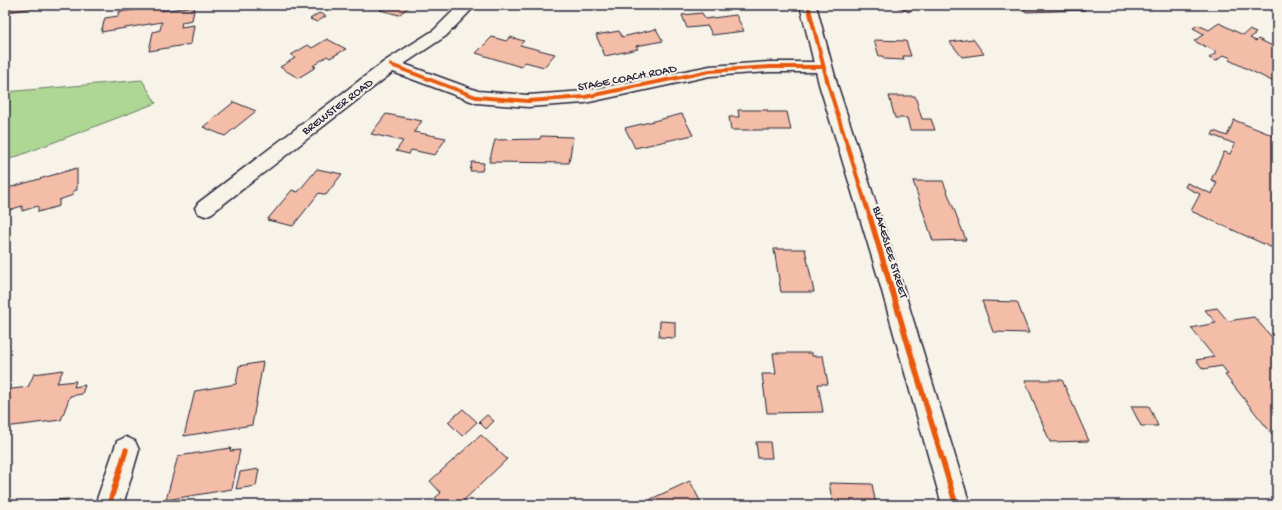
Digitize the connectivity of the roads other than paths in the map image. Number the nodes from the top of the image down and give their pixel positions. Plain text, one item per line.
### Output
1 (468, 5) edge
2 (808, 5) edge
3 (392, 65) junction
4 (823, 67) junction
5 (205, 208) dead end
6 (126, 450) dead end
7 (109, 505) edge
8 (956, 505) edge

1 - 3 street, BREWSTER ROAD
2 - 4 street, BLAKESLEE STREET
3 - 4 street, STAGE COACH ROAD
3 - 5 street, BREWSTER ROAD
4 - 8 street, BLAKESLEE STREET
6 - 7 street

